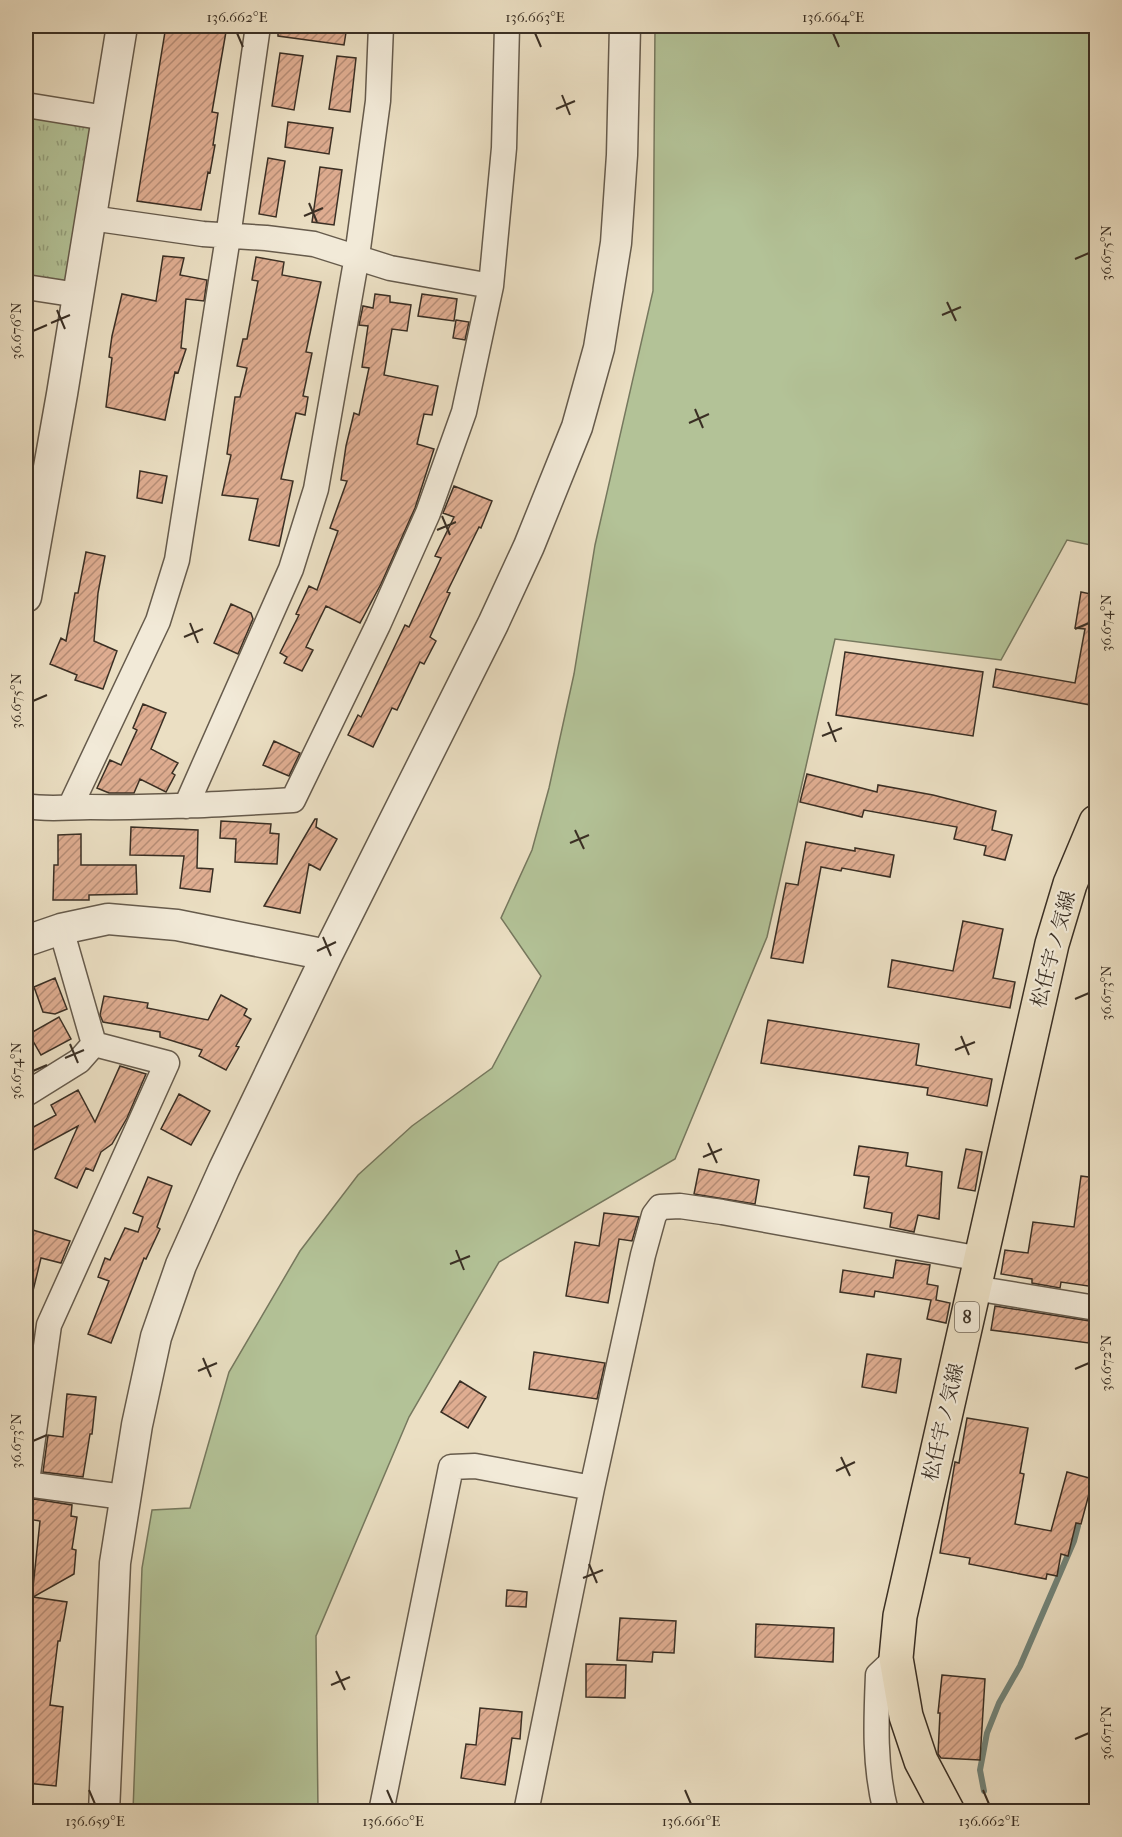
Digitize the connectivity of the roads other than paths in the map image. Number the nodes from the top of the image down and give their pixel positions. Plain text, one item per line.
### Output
1 (122, 26) edge
2 (258, 26) edge
3 (381, 26) edge
4 (507, 26) edge
5 (625, 26) edge
6 (26, 105) edge
7 (106, 118) junction
8 (91, 218) junction
9 (228, 237) junction
10 (357, 256) junction
11 (491, 286) junction
12 (26, 287) edge
13 (78, 295) junction
14 (26, 597) edge
15 (26, 806) edge
16 (186, 806) junction
17 (70, 807) junction
18 (1096, 822) edge
19 (61, 929) junction
20 (26, 941) edge
21 (327, 955) junction
22 (94, 1044) junction
23 (26, 1094) edge
24 (978, 1274) junction
25 (1096, 1308) edge
26 (26, 1485) edge
27 (592, 1488) junction
28 (124, 1497) junction
29 (896, 1658) junction
30 (104, 1812) edge
31 (381, 1812) edge
32 (526, 1812) edge
33 (886, 1812) edge
34 (948, 1812) edge

1 - 7 street
2 - 9 street
3 - 10 street
4 - 11 street
5 - 21 street
6 - 7 street
7 - 8 street
8 - 9 street
8 - 13 street
9 - 10 street
9 - 17 street
10 - 11 street
10 - 16 street
11 - 16 street
12 - 13 street
13 - 14 street
15 - 17 street
16 - 17 street
18 - 24 main road, 松任宇ノ気線 / 8
19 - 20 street
19 - 21 street
19 - 22 street
21 - 28 street
22 - 23 street
22 - 26 street
24 - 25 street
24 - 27 street
24 - 29 main road, 松任宇ノ気線 / 8
26 - 28 street
27 - 31 street
27 - 32 street
28 - 30 street
29 - 33 street
29 - 34 main road, 松任宇ノ気線 / 8

